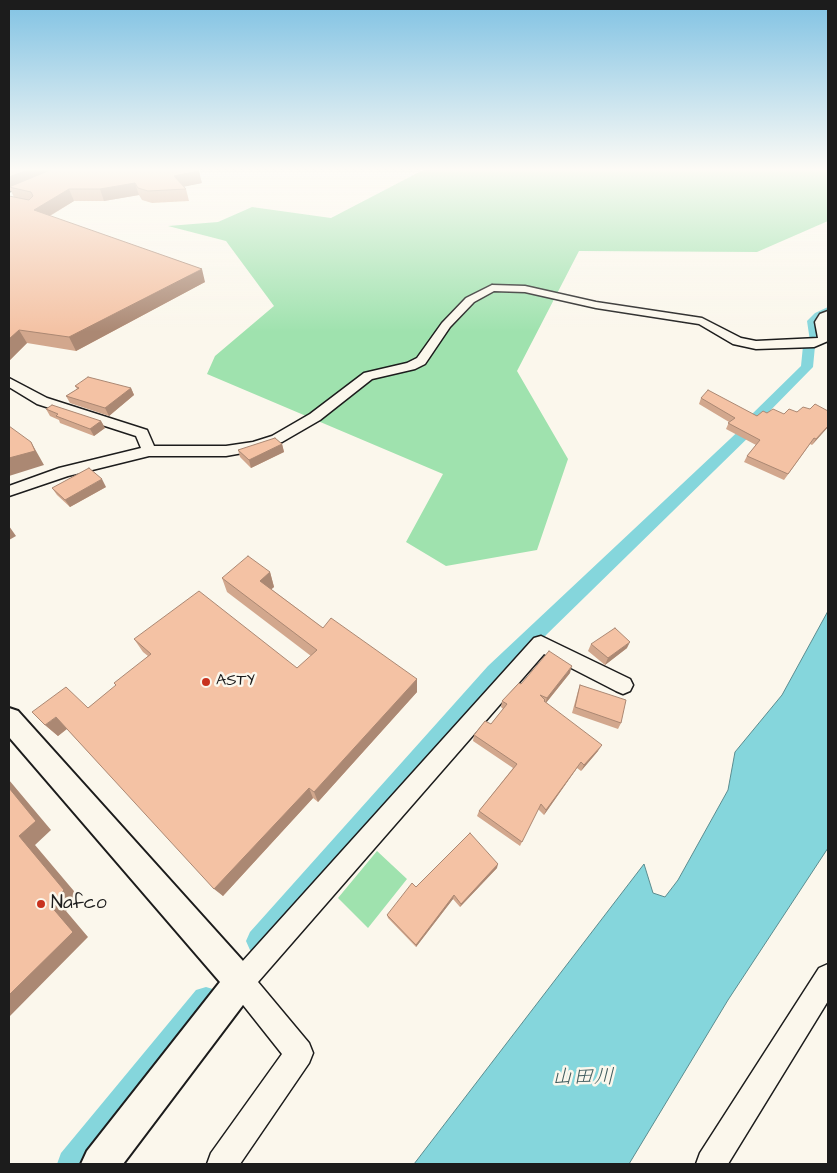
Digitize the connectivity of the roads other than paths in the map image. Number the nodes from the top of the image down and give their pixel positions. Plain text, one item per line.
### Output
1 (828, 314) edge
2 (9, 382) edge
3 (149, 451) junction
4 (9, 491) edge
5 (623, 685) dead end
6 (9, 719) edge
7 (828, 977) edge
8 (241, 982) junction
9 (100, 1164) edge
10 (222, 1164) edge
11 (710, 1164) edge

1 - 3 street
2 - 3 street
3 - 4 street
5 - 8 street
6 - 8 street
7 - 11 street
8 - 9 street
8 - 10 street

